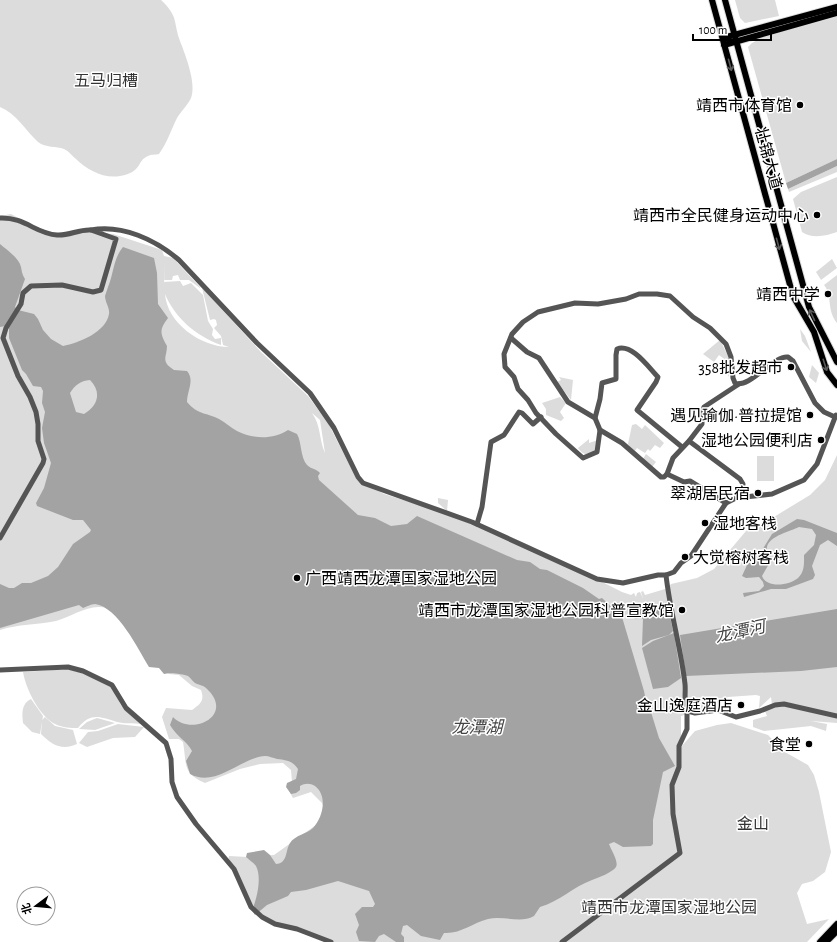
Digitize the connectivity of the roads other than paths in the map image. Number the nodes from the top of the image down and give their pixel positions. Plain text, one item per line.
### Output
1 (712, 0) edge
2 (725, 0) edge
3 (837, 8) edge
4 (837, 13) edge
5 (735, 35) junction
6 (722, 38) junction
7 (736, 42) junction
8 (724, 45) junction
9 (0, 218) edge
10 (91, 230) junction
11 (511, 338) junction
12 (837, 362) edge
13 (739, 384) junction
14 (837, 385) edge
15 (836, 416) edge
16 (541, 418) junction
17 (595, 418) junction
18 (600, 430) junction
19 (689, 441) junction
20 (682, 447) junction
21 (667, 474) junction
22 (742, 497) junction
23 (726, 503) junction
24 (478, 524) junction
25 (0, 538) edge
26 (666, 576) junction
27 (0, 670) edge
28 (687, 710) junction
29 (837, 716) edge
30 (837, 924) edge
31 (837, 931) edge
32 (831, 941) edge
33 (330, 942) edge
34 (562, 942) edge
35 (820, 942) edge

1 - 6 main road, 壮锦大道
2 - 5 main road, 壮锦大道
3 - 5 main road
4 - 7 main road
5 - 6 main road
5 - 7 main road, 壮锦大道
6 - 8 main road, 壮锦大道
7 - 8 main road
12 -> 7 main road, 壮锦大道
8 -> 14 main road, 壮锦大道
9 - 10 street
10 - 24 street
10 - 25 street
11 - 13 street
11 - 16 street
11 - 17 street
13 - 15 street
13 - 19 street
15 - 22 street
16 - 18 street
16 - 24 street
17 - 18 street
17 - 20 street
18 - 21 street
19 - 20 street
19 - 22 street
20 - 21 street
21 - 23 street
22 - 23 street
23 - 26 street
24 - 26 street
26 - 28 street
27 - 33 street
28 - 29 street
28 - 34 street
30 - 35 main road
31 - 32 main road

